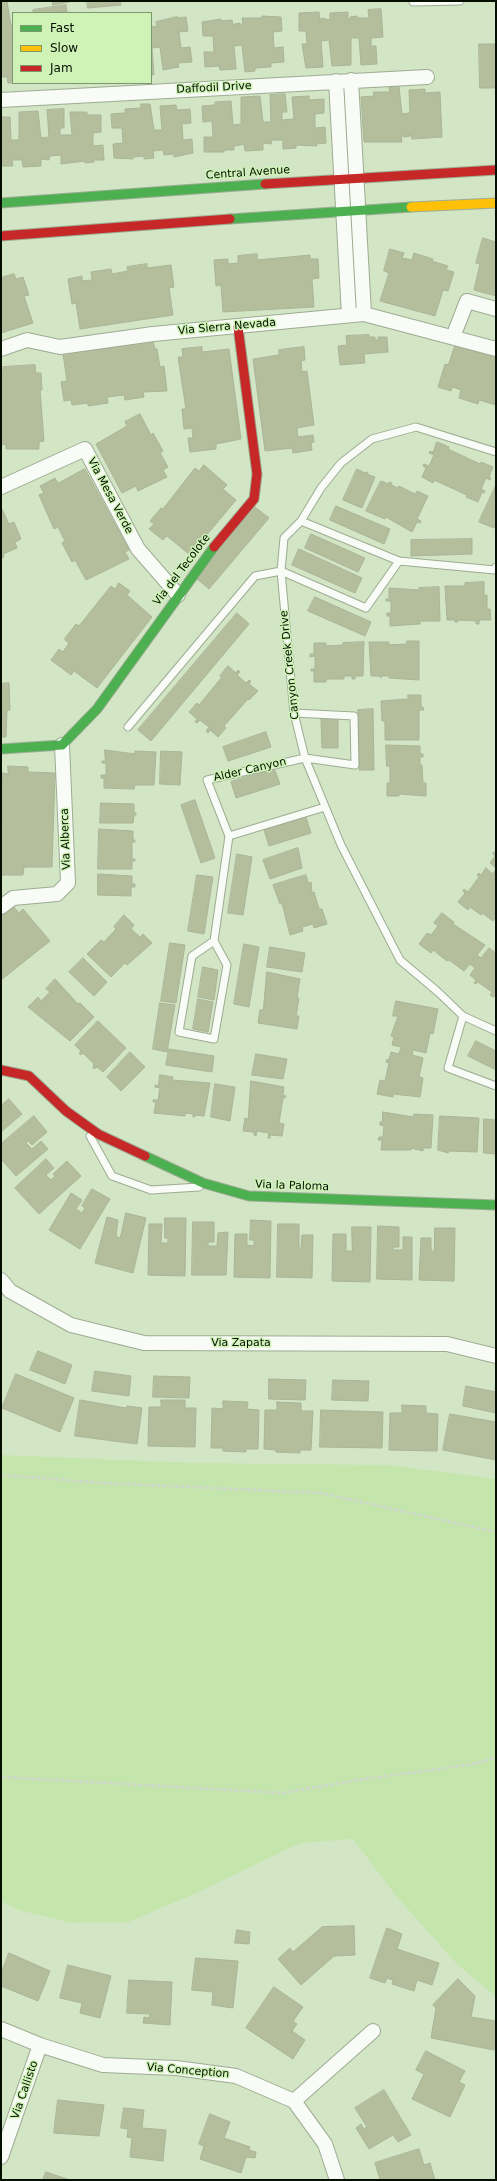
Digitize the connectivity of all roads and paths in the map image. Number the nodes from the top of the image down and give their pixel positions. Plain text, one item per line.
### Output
1 (460, 1) edge
2 (413, 2) edge
3 (427, 77) dead end
4 (351, 80) junction
5 (336, 81) junction
6 (1, 100) edge
7 (496, 170) edge
8 (356, 177) junction
9 (341, 178) junction
10 (1, 203) edge
11 (496, 203) edge
12 (358, 210) junction
13 (343, 212) junction
14 (1, 236) edge
15 (496, 309) edge
16 (364, 314) junction
17 (349, 315) junction
18 (238, 327) junction
19 (452, 338) junction
20 (1, 349) edge
21 (496, 349) edge
22 (496, 452) edge
23 (1, 488) edge
24 (301, 521) junction
25 (399, 561) junction
26 (496, 567) edge
27 (281, 571) junction
28 (178, 594) junction
29 (294, 713) junction
30 (128, 727) dead end
31 (62, 745) junction
32 (1, 749) edge
33 (304, 758) junction
34 (325, 806) junction
35 (229, 836) junction
36 (1, 907) edge
37 (214, 941) junction
38 (463, 1016) junction
39 (496, 1031) edge
40 (1, 1070) edge
41 (496, 1086) edge
42 (83, 1123) junction
43 (213, 1186) junction
44 (496, 1205) edge
45 (1, 1280) edge
46 (496, 1356) edge
47 (1, 1475) edge
48 (496, 1532) edge
49 (496, 1758) edge
50 (1, 1777) edge
51 (1, 2029) edge
52 (373, 2031) dead end
53 (40, 2045) junction
54 (294, 2101) junction
55 (1, 2158) edge
56 (337, 2180) edge

1 - 2 lane
3 - 4 street, Daffodil Drive
4 - 5 street, Daffodil Drive
4 - 8 street
5 - 6 street, Daffodil Drive
5 - 9 street
7 - 8 street, Central Avenue
8 - 9 street, Central Avenue
8 - 12 street
9 - 10 street, Central Avenue
9 - 13 street
11 - 12 street
12 - 13 street
12 - 16 street
13 - 14 street
13 - 17 street
15 - 19 street
16 - 17 street, Via Sierra Nevada
16 - 19 street, Via Sierra Nevada
17 - 18 street, Via Sierra Nevada
18 - 20 street, Via Sierra Nevada
18 - 28 street, Via del Tecolote
19 - 21 street, Via Sierra Nevada
22 - 24 lane, Canyon Creek Drive
23 - 28 street, Via Mesa Verde
24 - 25 lane
24 - 27 lane, Canyon Creek Drive
25 - 26 lane
25 - 27 lane
27 - 29 lane, Canyon Creek Drive
27 - 30 lane
28 - 31 street, Via del Tecolote
29 - 33 lane, Canyon Creek Drive
29 - 33 lane
31 - 32 street
31 - 36 street, Via Alberca
33 - 34 lane, Canyon Creek Drive
33 - 35 lane, Alder Canyon
34 - 35 lane
34 - 38 lane, Canyon Creek Drive
35 - 37 lane, Alder Canyon
37 - 37 lane
38 - 39 lane, Canyon Creek Drive
38 - 41 lane
40 - 42 street, Via la Paloma
42 - 43 street, Via la Paloma
42 - 43 lane
43 - 44 street, Via la Paloma
45 - 46 street, Via Zapata
47 - 48 path
49 - 50 path
51 - 53 street, Via Conception
52 - 54 street
53 - 54 street, Via Conception
53 - 55 street, Via Callisto
54 - 56 street

